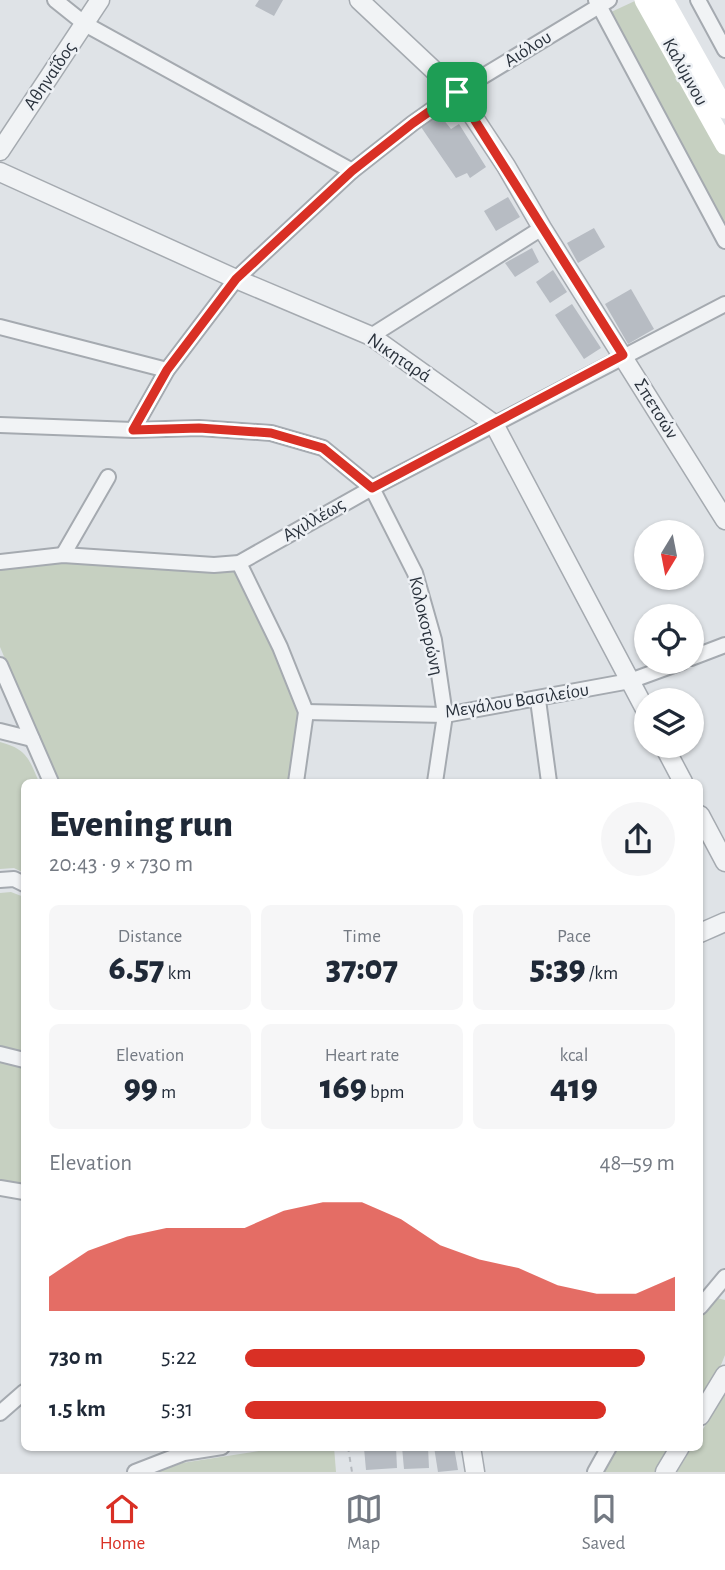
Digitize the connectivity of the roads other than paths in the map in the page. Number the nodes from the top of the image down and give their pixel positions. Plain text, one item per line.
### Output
1 (55, 0) edge
2 (100, 0) edge
3 (359, 0) edge
4 (644, 0) edge
5 (664, 0) edge
6 (698, 0) edge
7 (602, 2) edge
8 (85, 24) junction
9 (725, 50) edge
10 (457, 92) junction
11 (725, 109) edge
12 (725, 145) edge
13 (0, 151) edge
14 (352, 171) junction
15 (0, 172) edge
16 (542, 228) junction
17 (725, 241) edge
18 (236, 279) junction
19 (725, 304) edge
20 (0, 327) edge
21 (371, 336) junction
22 (623, 355) junction
23 (167, 370) junction
24 (494, 424) junction
25 (0, 425) edge
26 (133, 430) junction
27 (108, 477) dead end
28 (372, 488) junction
29 (725, 520) edge
30 (63, 555) junction
31 (0, 562) edge
32 (239, 563) junction
33 (725, 645) edge
34 (704, 653) edge
35 (0, 665) edge
36 (649, 674) edge
37 (630, 681) junction
38 (634, 688) edge
39 (538, 700) junction
40 (306, 712) junction
41 (445, 715) junction
42 (0, 732) edge
43 (32, 739) junction
44 (670, 758) edge
45 (50, 779) edge
46 (296, 779) edge
47 (435, 779) edge
48 (549, 779) edge
49 (681, 779) edge
50 (703, 821) edge
51 (725, 862) edge
52 (0, 880) edge
53 (21, 882) edge
54 (725, 922) edge
55 (703, 932) edge
56 (0, 1054) edge
57 (21, 1059) edge
58 (0, 1189) edge
59 (21, 1192) edge
60 (723, 1285) edge
61 (703, 1304) edge
62 (725, 1375) edge
63 (21, 1395) edge
64 (703, 1411) edge
65 (0, 1413) edge
66 (197, 1451) edge
67 (472, 1451) edge
68 (607, 1451) edge
69 (678, 1451) edge
70 (135, 1472) edge
71 (475, 1472) edge
72 (595, 1472) edge
73 (665, 1472) edge

1 - 8 street
2 - 8 street, Αθηναΐδος
3 - 10 street, Σπετσών
4 - 12 main road, Καλύμνου
5 - 11 main road, Καλύμνου
6 - 9 street
7 - 10 street, Αιόλου
7 - 17 street
8 - 13 street, Αθηναΐδος
8 - 14 street
10 - 14 street, Αιόλου
10 - 16 street, Σπετσών
14 - 18 street, Αιόλου
15 - 18 street, Νικηταρά
16 - 21 street
16 - 22 street, Σπετσών
18 - 21 street, Νικηταρά
18 - 23 street, Αιόλου
19 - 22 street, Αχιλλέως
20 - 23 street
21 - 24 street, Νικηταρά
22 - 24 street, Αχιλλέως
22 - 29 street, Σπετσών
23 - 26 street, Αιόλου
24 - 28 street, Αχιλλέως
24 - 37 street, Νικηταρά
25 - 26 street, Κολοκοτρώνη
26 - 28 street, Κολοκοτρώνη
27 - 30 street
28 - 32 street, Αχιλλέως
28 - 41 street, Κολοκοτρώνη
30 - 31 street
30 - 32 street
32 - 40 street
33 - 34 street
35 - 43 street
36 - 37 street, Μεγάλου Βασιλείου
37 - 38 street, Νικηταρά
37 - 39 street, Μεγάλου Βασιλείου
39 - 41 street, Μεγάλου Βασιλείου
39 - 48 street
40 - 41 street, Μεγάλου Βασιλείου
40 - 46 street
41 - 47 street, Κολοκοτρώνη
42 - 43 street
43 - 45 street
44 - 49 street
50 - 51 street
52 - 53 street
54 - 55 street
56 - 57 street
58 - 59 street
60 - 61 street
62 - 64 street
63 - 65 street
66 - 70 street
67 - 71 street
68 - 72 street
69 - 73 street

